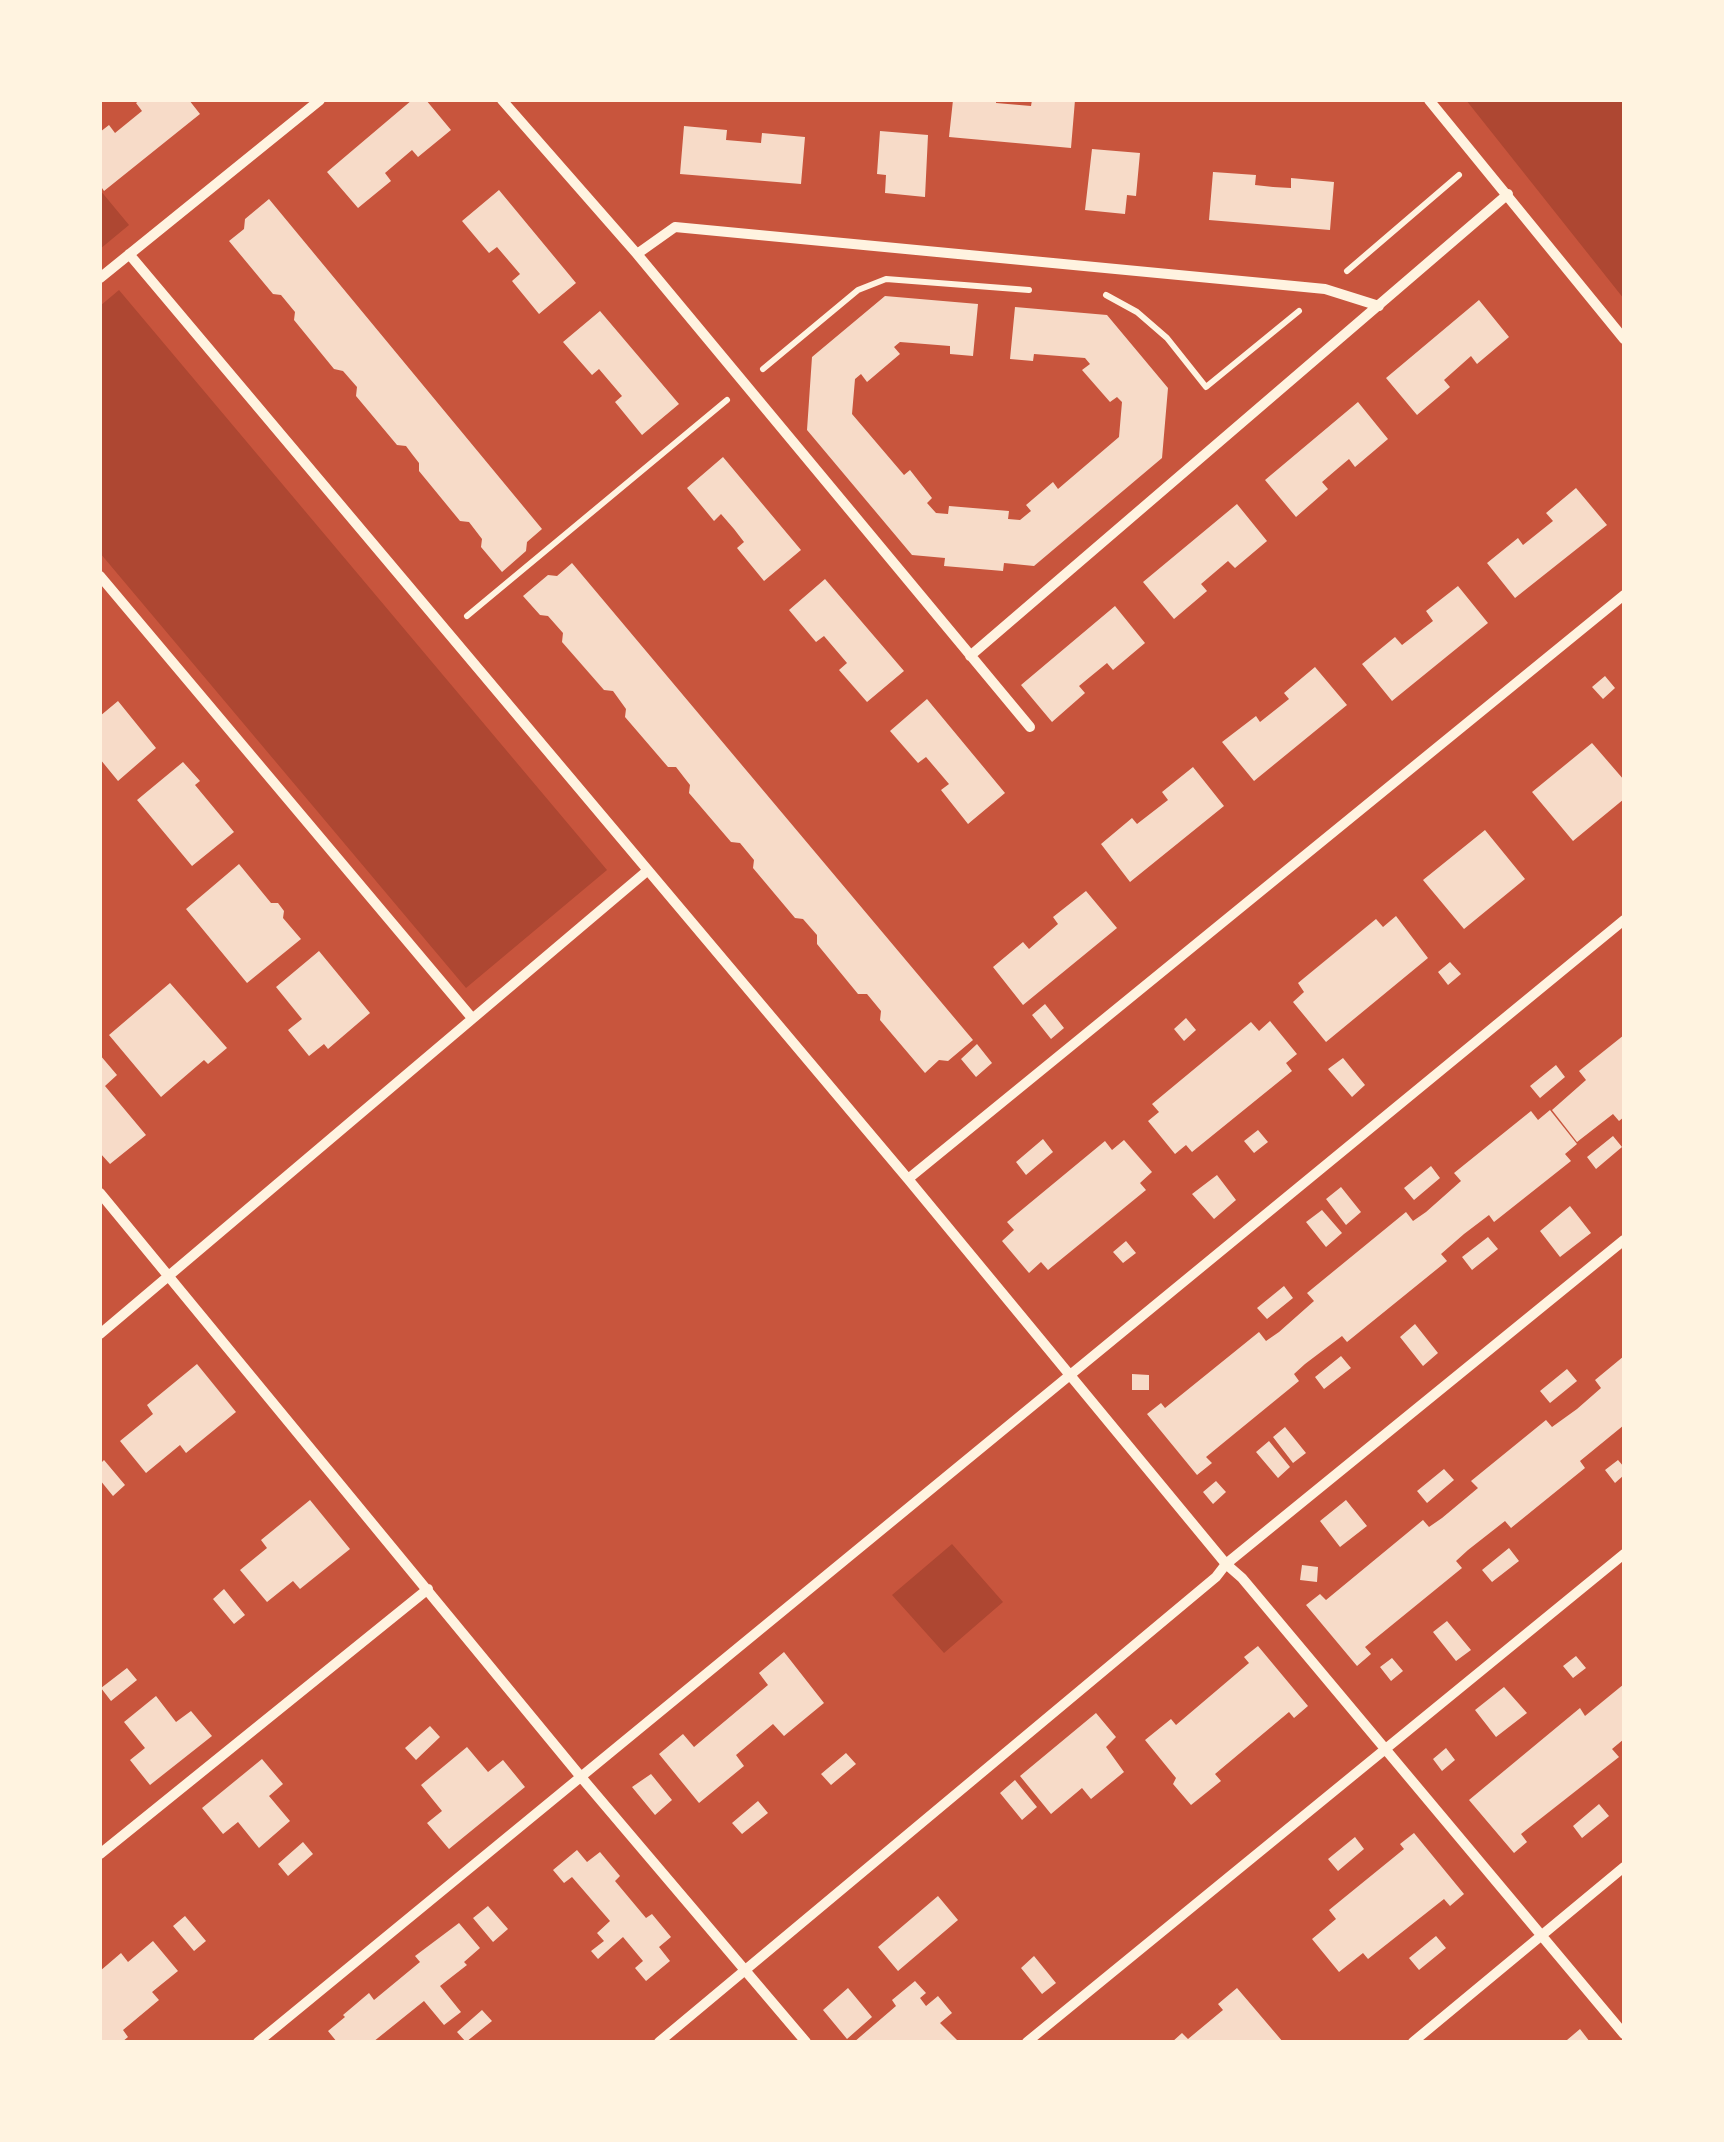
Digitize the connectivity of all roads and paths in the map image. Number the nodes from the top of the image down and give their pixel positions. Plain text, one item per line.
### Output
1 (320, 100) edge
2 (502, 100) edge
3 (1430, 100) edge
4 (1478, 159) junction
5 (1508, 194) junction
6 (130, 254) junction
7 (636, 254) junction
8 (100, 278) edge
9 (1033, 290) dead end
10 (1324, 290) junction
11 (1104, 294) dead end
12 (1380, 306) junction
13 (1624, 339) edge
14 (744, 385) junction
15 (100, 576) edge
16 (1624, 595) edge
17 (447, 632) junction
18 (970, 656) junction
19 (1030, 727) dead end
20 (647, 871) junction
21 (1624, 920) edge
22 (472, 1018) junction
23 (908, 1180) junction
24 (100, 1192) edge
25 (1624, 1240) edge
26 (168, 1275) junction
27 (100, 1334) edge
28 (1068, 1374) junction
29 (1624, 1554) edge
30 (1226, 1564) junction
31 (428, 1588) junction
32 (1386, 1750) junction
33 (581, 1777) junction
34 (100, 1854) edge
35 (1624, 1868) edge
36 (1541, 1935) junction
37 (746, 1971) junction
38 (1624, 2034) edge
39 (258, 2042) edge
40 (659, 2042) edge
41 (806, 2042) edge
42 (1028, 2042) edge
43 (1413, 2042) edge

1 - 6 street
2 - 7 street
3 - 4 street
4 - 5 street
4 - 10 path
5 - 12 street
5 - 13 street
6 - 8 street
6 - 17 street
7 - 10 street
7 - 14 street
9 - 14 path
10 - 11 path
10 - 12 street
12 - 18 street
14 - 17 path
14 - 18 street
15 - 22 street
16 - 23 street
17 - 20 street
18 - 19 street
20 - 22 street
20 - 23 street
21 - 28 street
22 - 26 street
23 - 28 street
24 - 26 street
25 - 30 street
26 - 27 street
26 - 31 street
28 - 30 street
28 - 33 street
29 - 32 street
30 - 32 street
30 - 37 street
31 - 33 street
31 - 34 street
32 - 36 street
32 - 42 street
33 - 37 street
33 - 39 street
35 - 36 street
36 - 38 street
36 - 43 street
37 - 40 street
37 - 41 street

